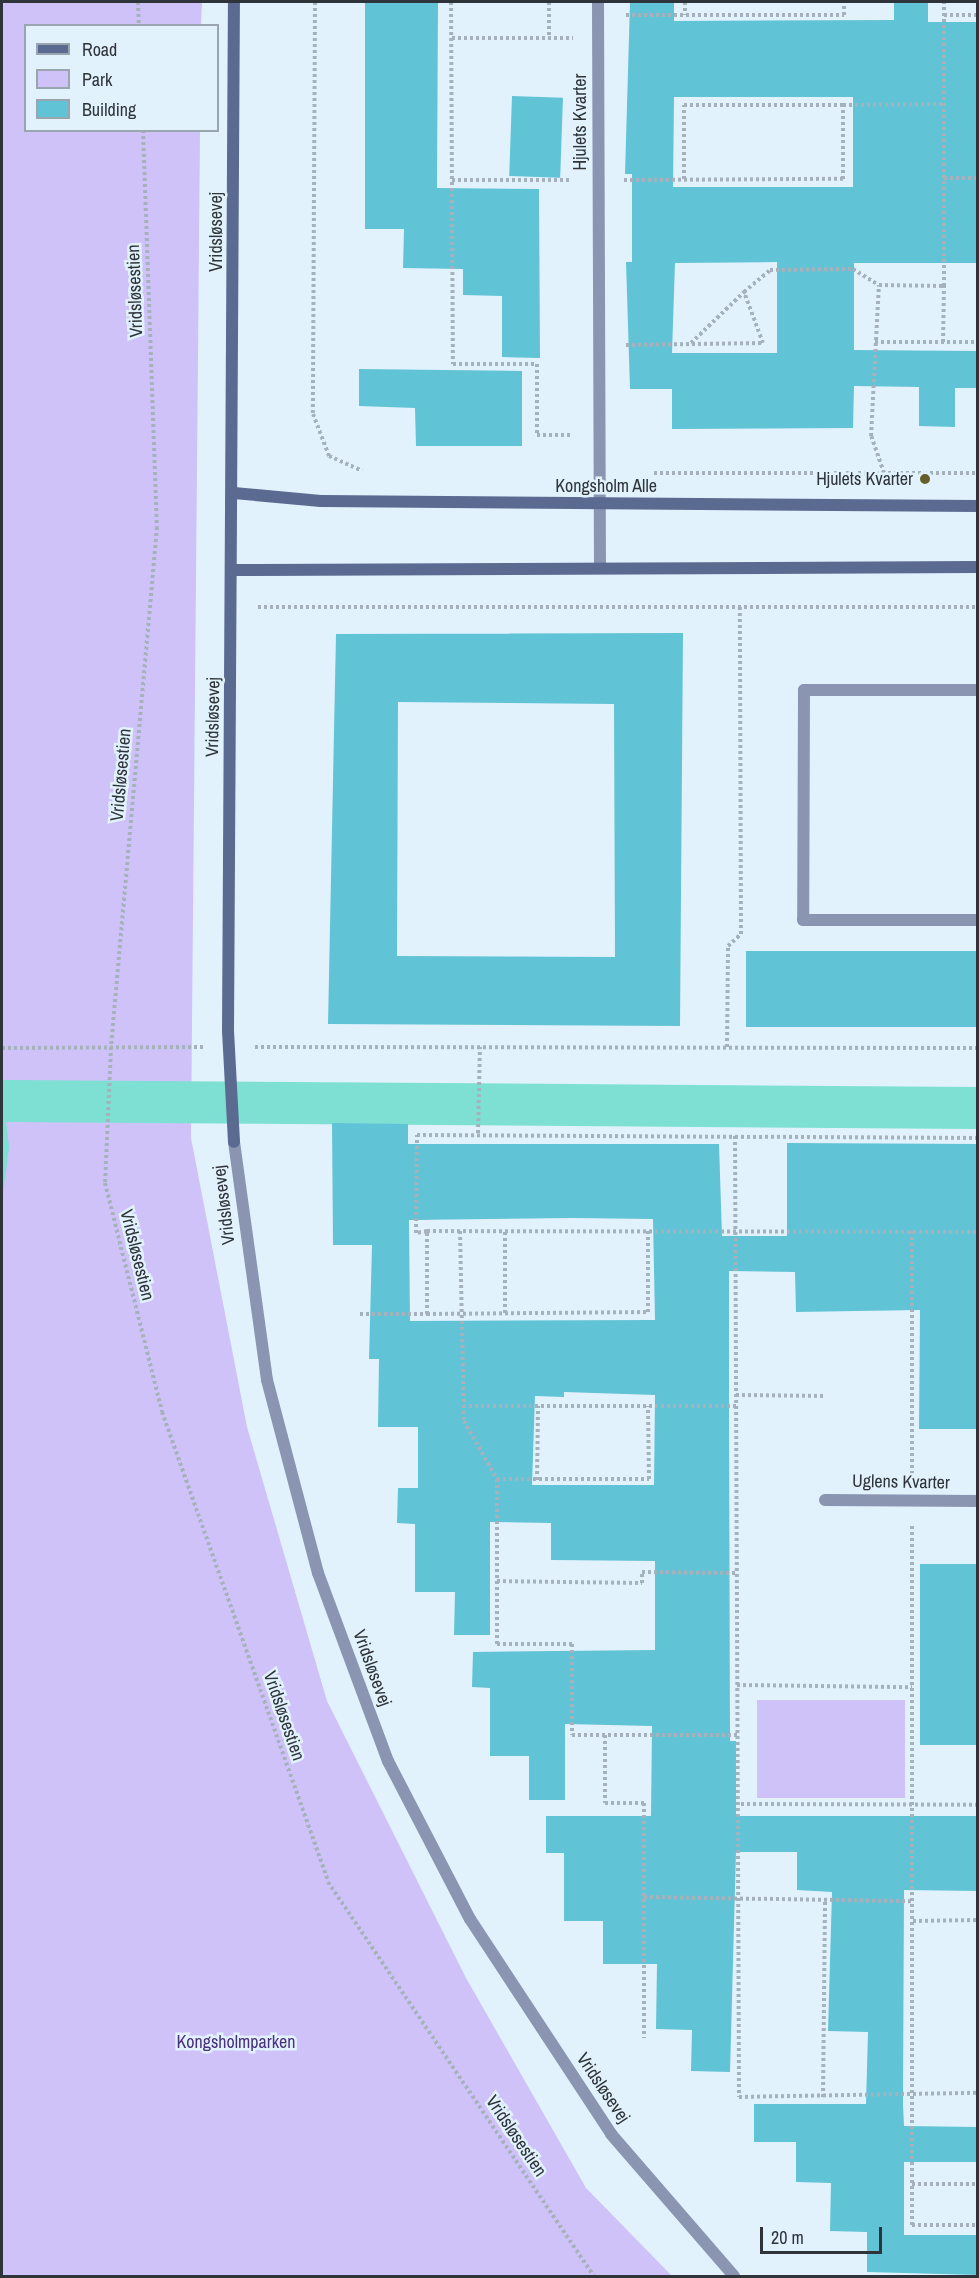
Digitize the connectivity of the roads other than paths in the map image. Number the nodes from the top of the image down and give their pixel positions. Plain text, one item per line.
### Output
1 (234, 2) edge
2 (598, 2) edge
3 (234, 493) junction
4 (599, 504) junction
5 (978, 506) edge
6 (600, 567) junction
7 (978, 567) edge
8 (234, 570) junction
9 (978, 690) edge
10 (978, 920) edge
11 (825, 1500) dead end
12 (978, 1501) edge
13 (734, 2277) edge

1 - 3 street, Vridsløsevej
2 - 4 street, Hjulets Kvarter
3 - 4 street, Kongsholm Alle
3 - 8 street, Vridsløsevej
4 - 5 street, Kongsholm Alle
4 - 6 street, Hjulets Kvarter
6 - 7 street
6 - 8 street
8 - 13 street, Vridsløsevej, bridge
9 - 10 street
11 - 12 street, Uglens Kvarter

